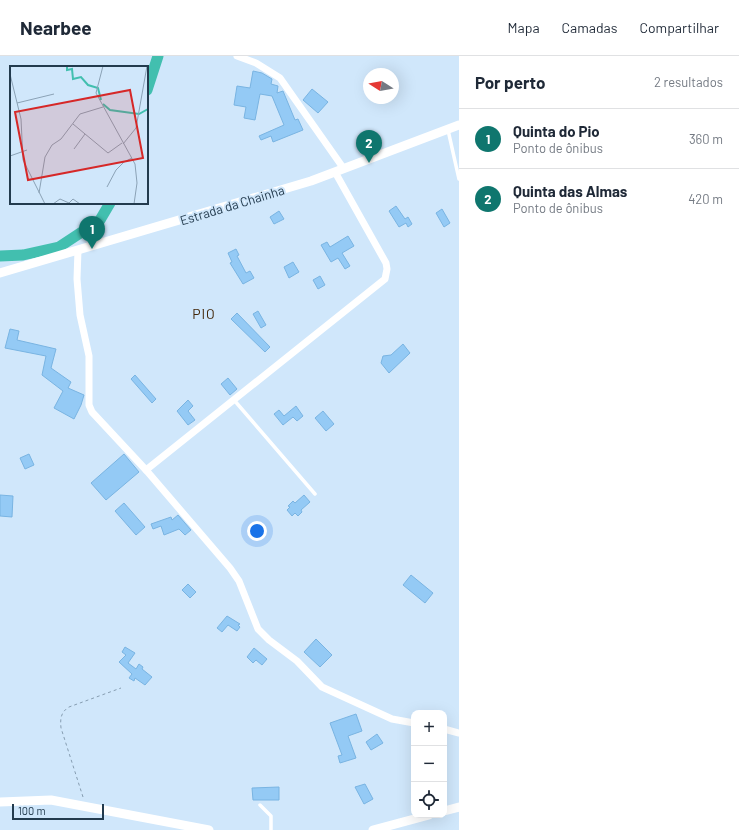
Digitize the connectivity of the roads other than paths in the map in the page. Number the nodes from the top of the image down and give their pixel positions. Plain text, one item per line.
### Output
1 (237, 56) edge
2 (459, 125) edge
3 (448, 129) junction
4 (339, 171) junction
5 (459, 179) edge
6 (78, 250) junction
7 (0, 273) edge
8 (234, 400) junction
9 (146, 470) junction
10 (315, 494) dead end
11 (411, 722) edge
12 (447, 730) edge
13 (459, 733) edge
14 (0, 802) edge
15 (260, 805) dead end
16 (459, 807) edge
17 (447, 810) edge
18 (419, 818) edge
19 (209, 830) edge
20 (272, 830) edge
21 (373, 830) edge

1 - 4 street
2 - 3 street, Estrada da Chainha
3 - 4 street, Estrada da Chainha
3 - 5 lane
4 - 6 street, Estrada da Chainha
4 - 8 street
6 - 7 street, Estrada da Chainha
6 - 9 street
8 - 9 street
8 - 10 lane
9 - 11 street
12 - 13 street
14 - 19 street
15 - 20 lane
16 - 17 street
18 - 21 street

